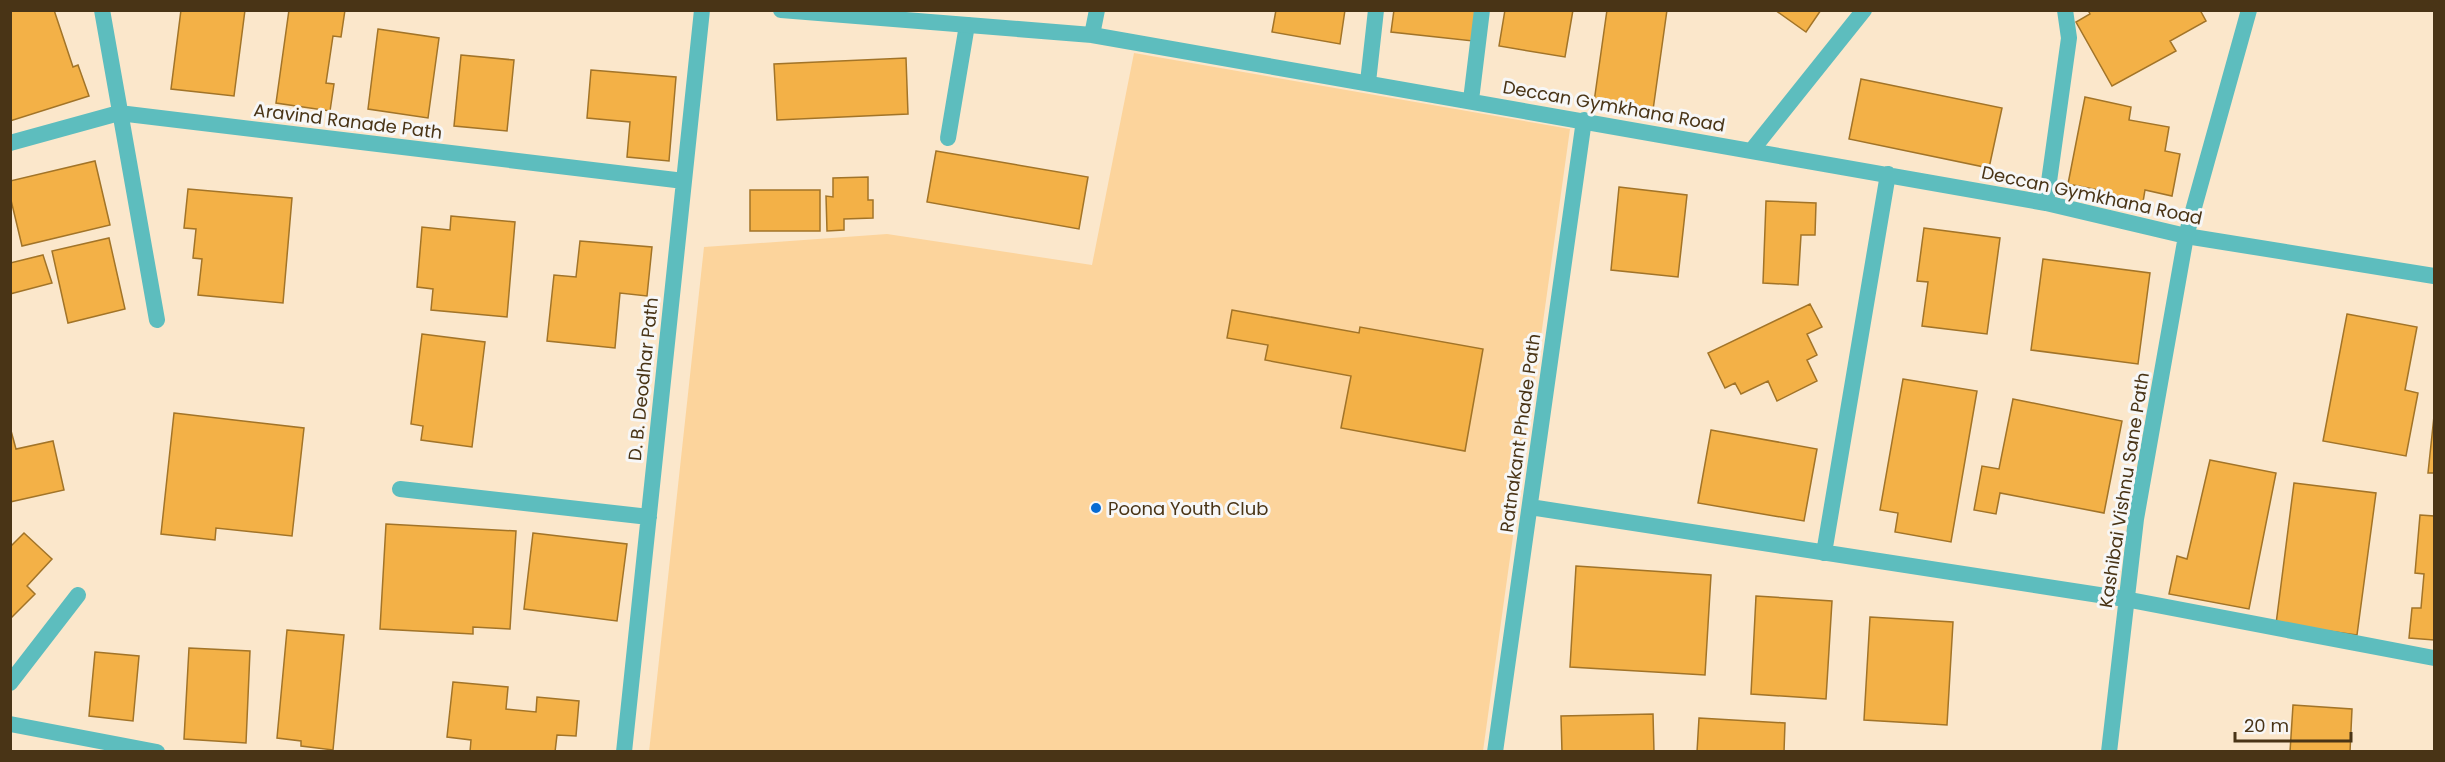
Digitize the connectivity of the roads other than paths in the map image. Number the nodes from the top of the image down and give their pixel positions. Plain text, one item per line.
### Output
1 (102, 10) edge
2 (702, 10) edge
3 (781, 10) edge
4 (1097, 10) edge
5 (1377, 10) edge
6 (1482, 10) edge
7 (1864, 10) edge
8 (2065, 10) edge
9 (2249, 10) edge
10 (967, 25) junction
11 (1092, 35) junction
12 (1368, 82) junction
13 (1471, 100) junction
14 (119, 112) junction
15 (1584, 120) junction
16 (948, 138) dead end
17 (10, 143) edge
18 (1752, 150) junction
19 (1888, 174) junction
20 (684, 181) junction
21 (2046, 203) junction
22 (2186, 236) junction
23 (2434, 276) edge
24 (157, 320) dead end
25 (400, 489) dead end
26 (1530, 507) junction
27 (649, 517) junction
28 (1824, 553) junction
29 (78, 596) dead end
30 (2126, 599) junction
31 (2434, 658) edge
32 (10, 683) edge
33 (10, 724) edge
34 (157, 752) edge
35 (624, 752) edge
36 (1495, 752) edge
37 (2109, 752) edge

1 - 14 street
2 - 20 street, D. B. Deodhar Path
3 - 10 street, Deccan Gymkhana Road
4 - 11 street
5 - 12 street
6 - 13 street
7 - 18 street
8 - 21 street
9 - 22 street, Kashibai Vishnu Sane Path
10 - 11 street, Deccan Gymkhana Road
10 - 16 street
11 - 12 street, Deccan Gymkhana Road
12 - 13 street, Deccan Gymkhana Road
13 - 15 street, Deccan Gymkhana Road
14 - 17 street, Aravind Ranade Path
14 - 20 street, Aravind Ranade Path
14 - 24 street
15 - 18 street, Deccan Gymkhana Road
15 - 26 street, Ratnakant Phade Path
18 - 19 street, Deccan Gymkhana Road
19 - 21 street, Deccan Gymkhana Road
19 - 28 street
20 - 27 street, D. B. Deodhar Path
21 - 22 street, Deccan Gymkhana Road
22 - 23 street, Deccan Gymkhana Road
22 - 30 street, Kashibai Vishnu Sane Path
25 - 27 street
26 - 28 street
26 - 36 street, Ratnakant Phade Path
27 - 35 street, D. B. Deodhar Path
28 - 30 street
29 - 32 street
30 - 31 street
30 - 37 street, Kashibai Vishnu Sane Path
33 - 34 street

